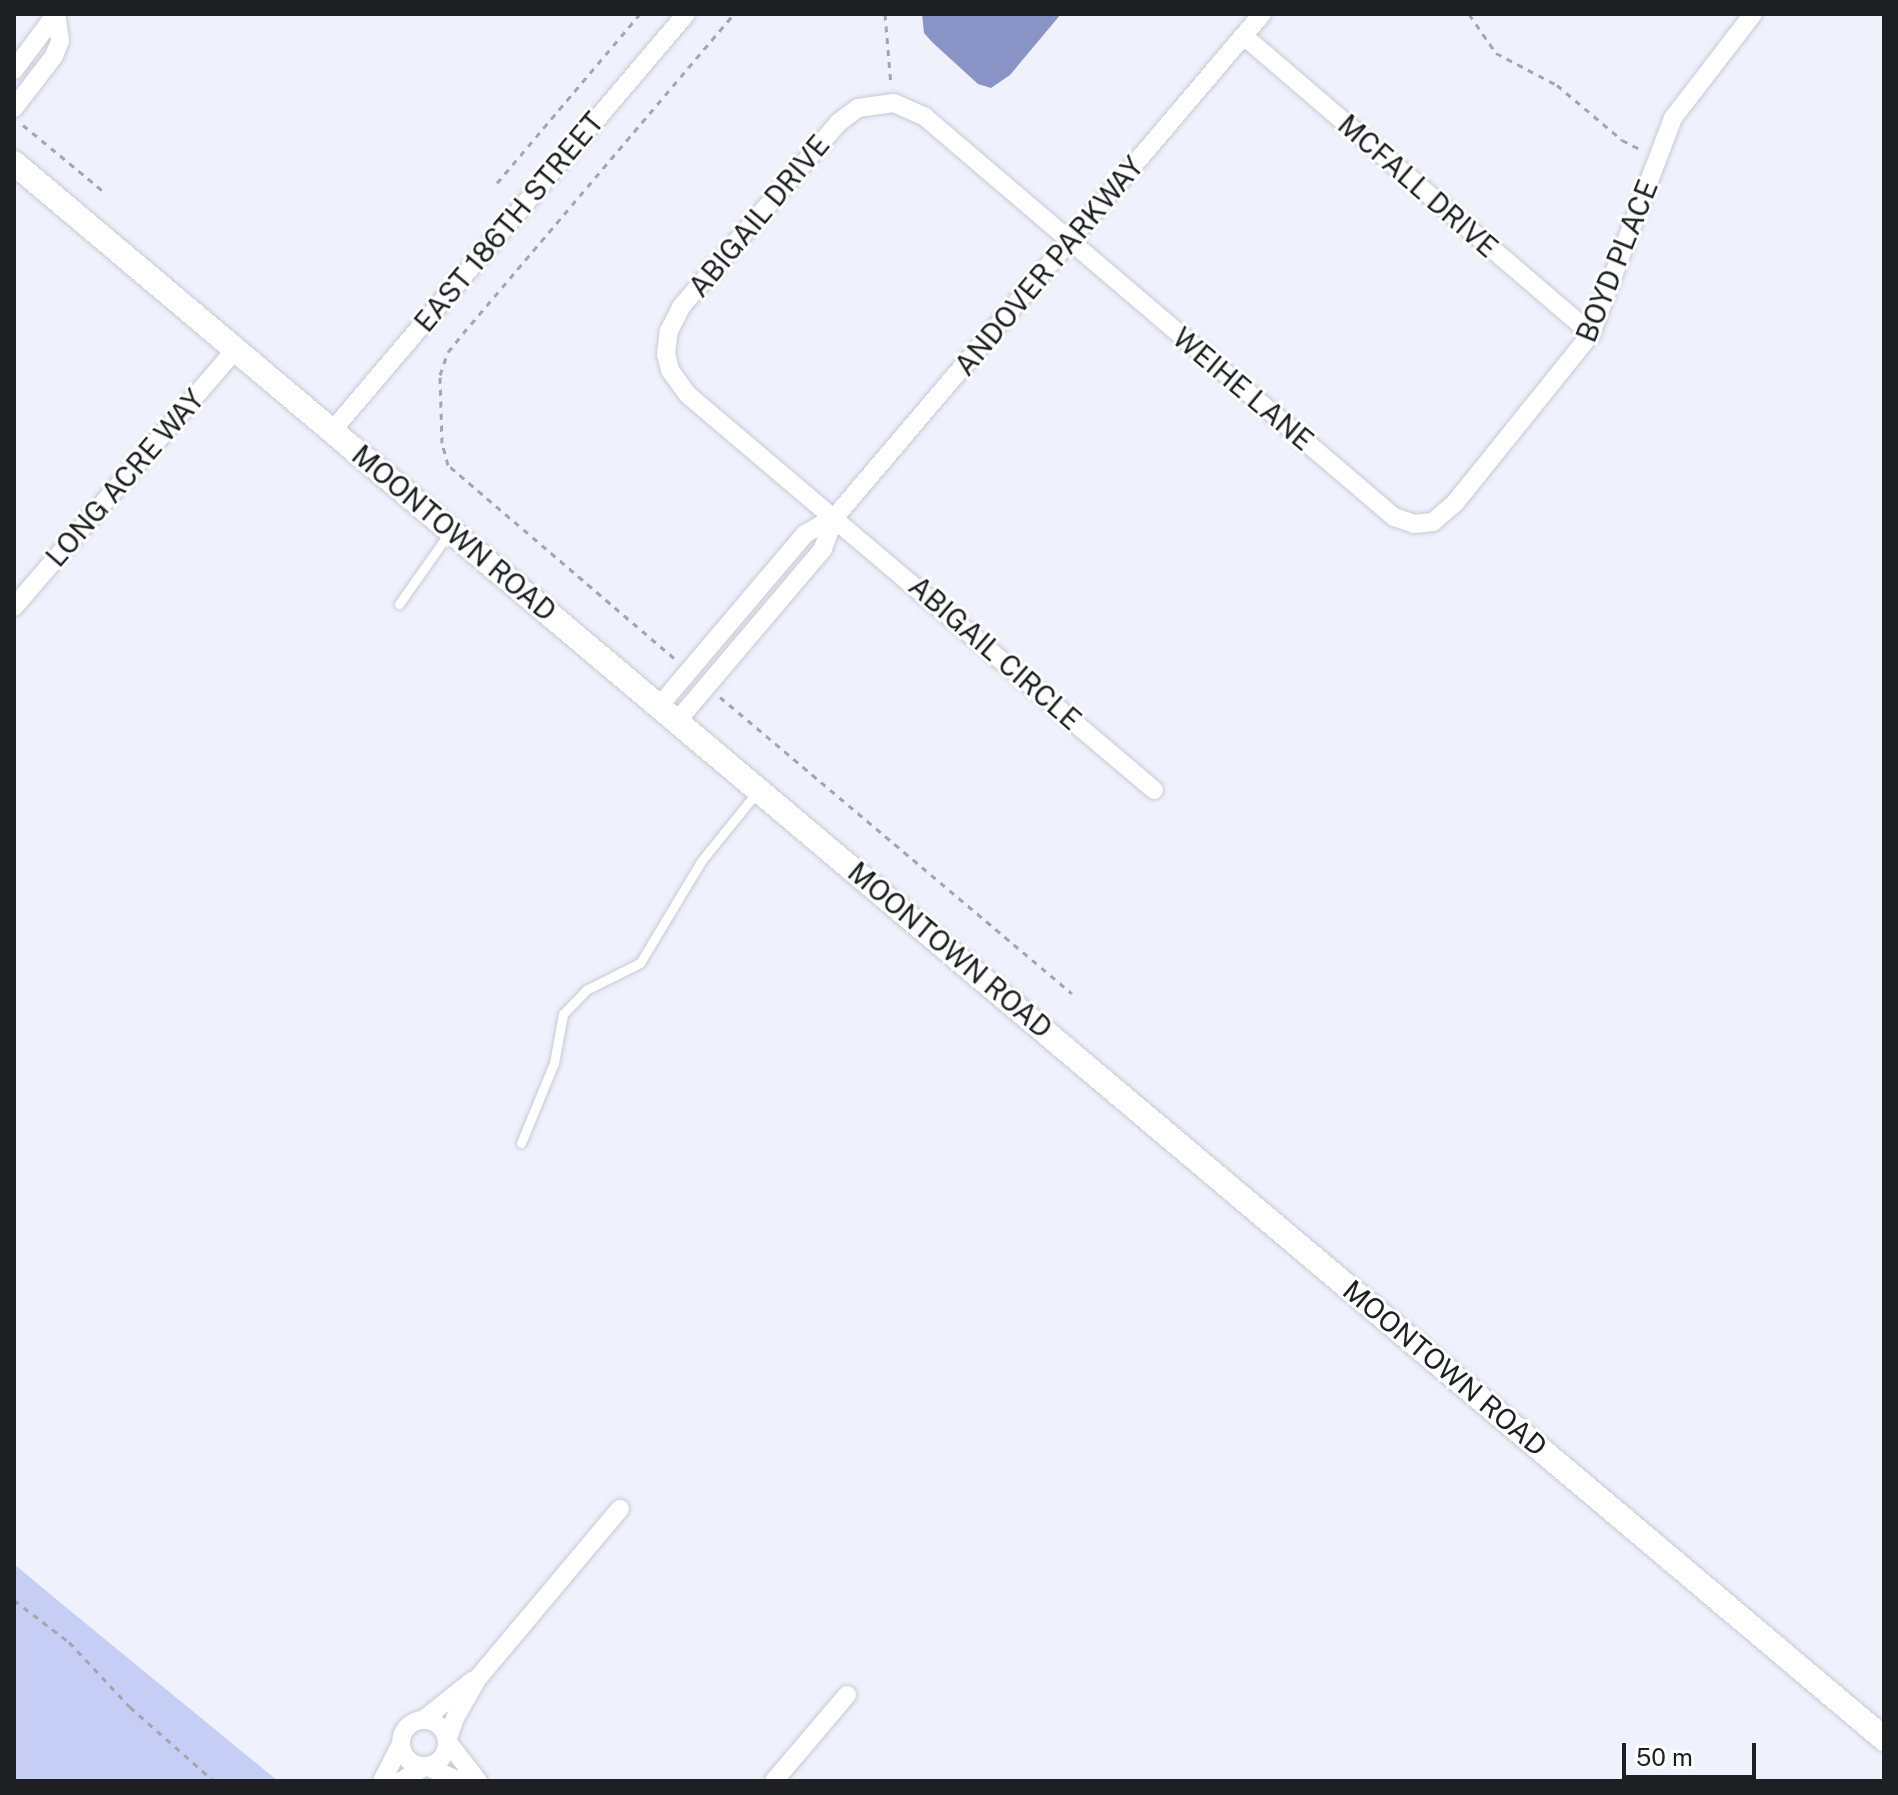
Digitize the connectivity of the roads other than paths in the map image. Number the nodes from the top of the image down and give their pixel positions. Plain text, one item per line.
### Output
1 (56, 14) edge
2 (686, 14) edge
3 (1262, 14) edge
4 (1753, 14) edge
5 (1245, 37) junction
6 (14, 70) edge
7 (14, 108) edge
8 (14, 163) edge
9 (1070, 241) junction
10 (1591, 334) junction
11 (235, 350) junction
12 (332, 431) junction
13 (835, 517) junction
14 (1423, 524) joint
15 (450, 530) junction
16 (399, 604) dead end
17 (14, 607) edge
18 (669, 713) junction
19 (759, 789) junction
20 (1154, 790) dead end
21 (521, 1143) dead end
22 (620, 1509) dead end
23 (478, 1678) junction
24 (847, 1695) dead end
25 (423, 1720) junction
26 (1884, 1739) edge
27 (447, 1741) junction
28 (401, 1744) junction
29 (426, 1766) junction
30 (382, 1781) edge
31 (401, 1781) edge
32 (459, 1781) edge
33 (478, 1781) edge
34 (774, 1781) edge

1 - 6 street
1 - 7 street
2 - 12 street, EAST 186TH STREET
3 - 5 street, ANDOVER PARKWAY
4 - 10 street, BOYD PLACE
5 - 9 street, ANDOVER PARKWAY
5 - 10 street, MCFALL DRIVE
8 - 11 street, MOONTOWN ROAD
9 - 13 street, ANDOVER PARKWAY
9 - 13 street, ABIGAIL DRIVE
9 - 14 street, WEIHE LANE
10 - 14 street, BOYD PLACE
11 - 12 street, MOONTOWN ROAD
11 - 17 street, LONG ACRE WAY
12 - 15 street, MOONTOWN ROAD
13 - 18 street, ANDOVER PARKWAY
13 - 18 street, ANDOVER PARKWAY
13 - 20 street, ABIGAIL CIRCLE
15 - 16 lane
15 - 18 street, MOONTOWN ROAD
18 - 19 street, MOONTOWN ROAD
19 - 21 lane
19 - 26 street, MOONTOWN ROAD
22 - 23 street
23 - 25 street
23 - 27 street
24 - 34 street
25 - 27 street
25 - 28 street
27 - 29 street
27 - 33 street
28 - 29 street
28 - 30 street
29 - 31 street
29 - 32 street

